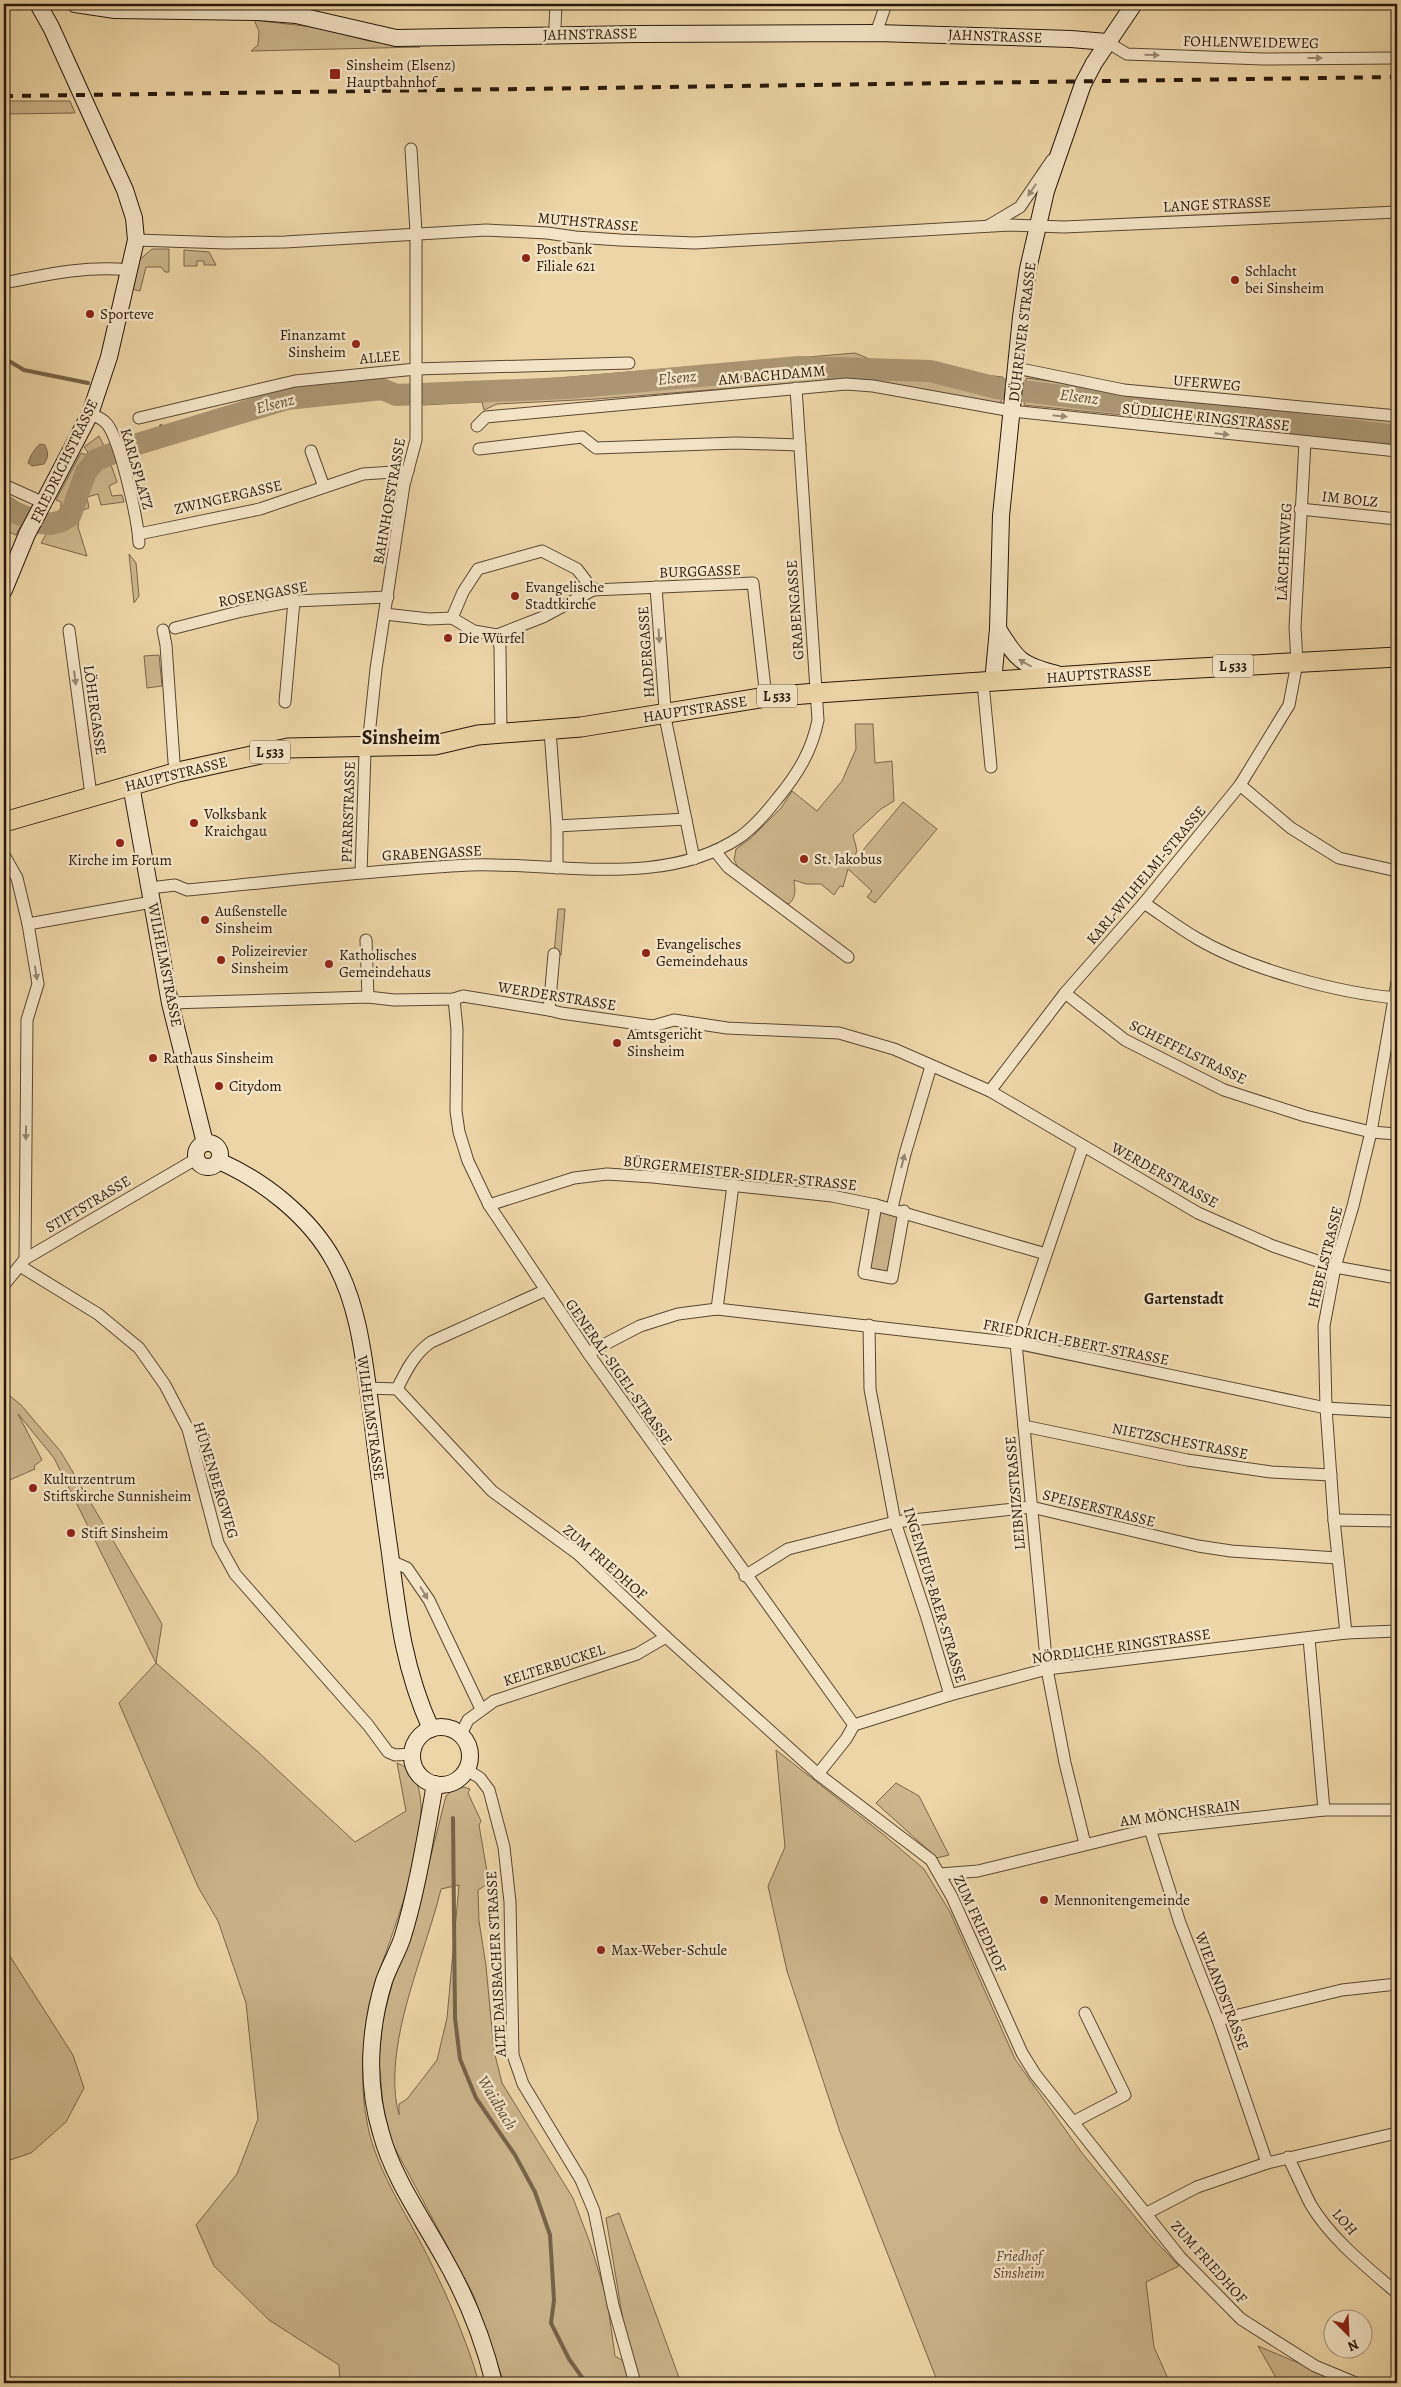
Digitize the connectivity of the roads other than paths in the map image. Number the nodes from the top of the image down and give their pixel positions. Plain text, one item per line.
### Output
1 (38, 4) edge
2 (82, 4) edge
3 (556, 4) edge
4 (886, 4) edge
5 (1134, 4) edge
6 (555, 26) dead end
7 (876, 33) junction
8 (1107, 42) junction
9 (1397, 58) edge
10 (411, 149) dead end
11 (1060, 149) junction
12 (1397, 212) edge
13 (1038, 225) junction
14 (986, 227) junction
15 (416, 232) junction
16 (136, 240) junction
17 (129, 270) junction
18 (4, 283) edge
19 (629, 363) dead end
20 (416, 369) junction
21 (1016, 373) junction
22 (796, 388) junction
23 (1012, 408) junction
24 (90, 414) junction
25 (1397, 416) edge
26 (139, 418) dead end
27 (477, 426) dead end
28 (1305, 442) junction
29 (800, 446) junction
30 (479, 449) dead end
31 (311, 451) dead end
32 (1397, 451) edge
33 (408, 471) junction
34 (4, 485) edge
35 (324, 488) junction
36 (42, 508) junction
37 (1300, 509) junction
38 (1397, 519) edge
39 (139, 538) joint
40 (656, 587) junction
41 (4, 590) edge
42 (594, 590) junction
43 (388, 597) junction
44 (294, 601) junction
45 (385, 614) junction
46 (452, 618) junction
47 (998, 629) junction
48 (69, 630) dead end
49 (497, 635) junction
50 (1397, 658) edge
51 (1296, 663) junction
52 (1066, 677) junction
53 (988, 682) junction
54 (817, 693) junction
55 (766, 697) junction
56 (285, 702) dead end
57 (665, 715) junction
58 (550, 730) junction
59 (501, 732) junction
60 (369, 736) dead end
61 (365, 753) dead end
62 (174, 762) dead end
63 (991, 767) dead end
64 (131, 785) junction
65 (1240, 785) junction
66 (91, 795) junction
67 (686, 819) junction
68 (4, 822) edge
69 (557, 826) junction
70 (715, 852) junction
71 (4, 855) edge
72 (694, 859) junction
73 (557, 868) junction
74 (1397, 871) edge
75 (361, 872) junction
76 (151, 895) junction
77 (1144, 903) junction
78 (28, 924) junction
79 (366, 940) dead end
80 (554, 954) dead end
81 (848, 957) dead end
82 (1397, 982) edge
83 (1065, 993) junction
84 (368, 997) junction
85 (1396, 998) edge
86 (454, 999) junction
87 (170, 1003) junction
88 (549, 1010) junction
89 (931, 1066) junction
90 (990, 1091) junction
91 (1371, 1132) junction
92 (1397, 1134) edge
93 (205, 1143) junction
94 (1083, 1146) junction
95 (196, 1158) junction
96 (219, 1160) junction
97 (733, 1185) junction
98 (489, 1205) junction
99 (876, 1205) junction
100 (892, 1208) junction
101 (904, 1211) junction
102 (1046, 1254) junction
103 (22, 1263) junction
104 (1335, 1267) junction
105 (1397, 1278) edge
106 (4, 1285) edge
107 (544, 1291) junction
108 (716, 1309) junction
109 (869, 1326) junction
110 (1016, 1343) junction
111 (588, 1353) junction
112 (368, 1388) junction
113 (397, 1389) junction
114 (1326, 1408) junction
115 (1397, 1412) edge
116 (1024, 1426) junction
117 (1331, 1475) junction
118 (1031, 1506) junction
119 (1334, 1520) junction
120 (1397, 1520) edge
121 (895, 1522) junction
122 (1337, 1558) junction
123 (391, 1561) junction
124 (745, 1576) junction
125 (1397, 1632) edge
126 (1346, 1633) junction
127 (666, 1637) junction
128 (1309, 1638) junction
129 (1047, 1669) junction
130 (950, 1695) junction
131 (481, 1708) junction
132 (854, 1725) junction
133 (431, 1728) junction
134 (461, 1734) junction
135 (412, 1754) junction
136 (467, 1770) junction
137 (818, 1774) junction
138 (435, 1784) junction
139 (1324, 1810) junction
140 (1397, 1810) edge
141 (1150, 1829) junction
142 (1085, 1844) junction
143 (940, 1874) junction
144 (1397, 1984) edge
145 (1085, 2013) dead end
146 (1218, 2020) junction
147 (1073, 2122) junction
148 (1397, 2133) edge
149 (1288, 2157) junction
150 (1267, 2163) junction
151 (1147, 2213) junction
152 (1397, 2293) edge
153 (494, 2383) edge
154 (635, 2383) edge
155 (1356, 2383) edge

1 - 16 main road, FRIEDRICHSTRASSE
2 - 7 main road, JAHNSTRASSE
3 - 6 street
4 - 7 street
5 - 8 main road, DÜHRENER STRASSE
7 - 8 main road, JAHNSTRASSE
8 -> 9 street, FOHLENWEIDEWEG
8 - 11 main road, DÜHRENER STRASSE
10 - 15 street, BAHNHOFSTRASSE
11 - 13 main road, DÜHRENER STRASSE
11 -> 14 street
12 - 13 street, LANGE STRASSE
13 - 14 street, MUTHSTRASSE
13 - 21 main road, DÜHRENER STRASSE
14 - 15 street, MUTHSTRASSE
15 - 16 street, MUTHSTRASSE
15 - 20 street, BAHNHOFSTRASSE
16 - 17 main road, FRIEDRICHSTRASSE
17 - 18 street
17 - 24 main road, FRIEDRICHSTRASSE
19 - 20 street, ALLEE
20 - 26 street, ALLEE
20 - 33 street, BAHNHOFSTRASSE
21 - 23 main road, DÜHRENER STRASSE
21 - 25 street, UFERWEG
22 - 23 street, AM BACHDAMM
22 - 27 street, AM BACHDAMM
22 - 29 street, GRABENGASSE
23 -> 28 street, SÜDLICHE RINGSTRASSE
23 - 47 main road, DÜHRENER STRASSE
24 - 36 main road, FRIEDRICHSTRASSE
24 - 39 street, KARLSPLATZ
28 - 32 street, SÜDLICHE RINGSTRASSE
28 - 37 street, LÄRCHENWEG
29 - 30 street
29 - 54 street, GRABENGASSE
31 - 35 street
33 - 35 street, ZWINGERGASSE
33 - 43 street, BAHNHOFSTRASSE
34 - 36 street
35 - 39 street, ZWINGERGASSE
36 - 41 main road, FRIEDRICHSTRASSE
37 - 38 street, IM BOLZ
37 - 51 street, LÄRCHENWEG
40 - 42 street, BURGGASSE
40 - 55 street, BURGGASSE
40 -> 57 street, HADERGASSE
42 - 46 street
42 - 49 street
43 - 44 street, ROSENGASSE
43 - 45 street, BAHNHOFSTRASSE
44 - 56 street
44 - 62 street, ROSENGASSE
45 - 46 street
45 - 60 street, BAHNHOFSTRASSE
46 - 49 street
52 -> 47 main road
47 - 53 main road, DÜHRENER STRASSE
48 -> 66 street, LÖHERGASSE
49 - 59 street
50 - 51 main road, HAUPTSTRASSE / L 533
51 - 52 main road, HAUPTSTRASSE / L 533
51 - 65 street, KARL-WILHELMI-STRASSE
52 - 53 main road, HAUPTSTRASSE / L 533
53 - 54 main road, HAUPTSTRASSE / L 533
53 - 63 street
54 - 55 main road, HAUPTSTRASSE / L 533
54 - 70 street, GRABENGASSE
55 - 57 main road, HAUPTSTRASSE / L 533
57 - 58 main road, HAUPTSTRASSE / L 533
57 - 67 street, HADERGASSE
58 - 59 main road, HAUPTSTRASSE / L 533
58 - 69 street
59 - 64 main road, HAUPTSTRASSE / L 533
61 - 75 street, PFARRSTRASSE
64 - 66 main road, HAUPTSTRASSE / L 533
64 - 76 main road, WILHELMSTRASSE
65 - 74 street
65 - 77 street, KARL-WILHELMI-STRASSE
66 - 68 main road, HAUPTSTRASSE / L 533
67 - 69 street
67 - 72 street, HADERGASSE
69 - 73 street
70 - 72 street, GRABENGASSE
70 - 81 street
71 - 78 street
72 - 73 street, GRABENGASSE
73 - 75 street, GRABENGASSE
75 - 76 street, GRABENGASSE
76 - 78 street, GRABENGASSE
76 - 87 main road, WILHELMSTRASSE
77 - 83 street, KARL-WILHELMI-STRASSE
77 - 85 street
78 -> 103 street
79 - 84 street
80 - 88 street
82 - 85 street, HEBELSTRASSE
83 - 90 street, KARL-WILHELMI-STRASSE
83 - 91 street, SCHEFFELSTRASSE
84 - 86 street, WERDERSTRASSE
84 - 87 street, WERDERSTRASSE
85 - 91 street, HEBELSTRASSE
86 - 88 street, WERDERSTRASSE
86 - 98 street, GENERAL-SIGEL-STRASSE
87 - 93 main road, WILHELMSTRASSE
88 - 89 street, WERDERSTRASSE
89 - 90 street, WERDERSTRASSE
100 -> 89 street
90 - 94 street, WERDERSTRASSE
91 - 92 street, SCHEFFELSTRASSE
91 - 104 street, HEBELSTRASSE
93 - 95 main road
93 - 96 main road
94 - 102 street, LEIBNIZSTRASSE
94 - 104 street, WERDERSTRASSE
95 - 96 main road
95 - 103 street, STIFTSTRASSE
96 - 112 main road, WILHELMSTRASSE
97 - 98 street, BÜRGERMEISTER-SIDLER-STRASSE
97 - 99 street, BÜRGERMEISTER-SIDLER-STRASSE
97 - 108 street
98 - 107 street, GENERAL-SIGEL-STRASSE
99 - 100 street, BÜRGERMEISTER-SIDLER-STRASSE
99 - 101 street
100 - 101 street, BÜRGERMEISTER-SIDLER-STRASSE
101 - 102 street, BÜRGERMEISTER-SIDLER-STRASSE
102 - 110 street, LEIBNIZSTRASSE
103 - 106 street, STIFTSTRASSE
103 - 135 street, HÜNENBERGWEG
104 - 105 street, WERDERSTRASSE
104 - 114 street, HEBELSTRASSE
107 - 111 street, GENERAL-SIGEL-STRASSE
107 - 113 street
108 - 109 street, FRIEDRICH-EBERT-STRASSE
108 - 111 street, FRIEDRICH-EBERT-STRASSE
109 - 110 street, FRIEDRICH-EBERT-STRASSE
109 - 121 street, INGENIEUR-BAER-STRASSE
110 - 114 street, FRIEDRICH-EBERT-STRASSE
110 - 116 street, LEIBNIZSTRASSE
111 - 124 street, GENERAL-SIGEL-STRASSE
112 - 113 street
112 - 123 main road, WILHELMSTRASSE
113 - 127 street, ZUM FRIEDHOF
114 - 115 street, FRIEDRICH-EBERT-STRASSE
114 - 117 street, HEBELSTRASSE
116 - 117 street, NIETZSCHESTRASSE
116 - 118 street, LEIBNIZSTRASSE
117 - 119 street, HEBELSTRASSE
118 - 121 street, SPEISERSTRASSE
118 - 122 street, SPEISERSTRASSE
118 - 129 street, LEIBNIZSTRASSE
119 - 120 street
119 - 122 street, HEBELSTRASSE
121 - 124 street, SPEISERSTRASSE
121 - 130 street, INGENIEUR-BAER-STRASSE
122 - 126 street, HEBELSTRASSE
123 -> 131 street
123 - 133 main road, WILHELMSTRASSE
124 - 132 street, GENERAL-SIGEL-STRASSE
125 - 126 street, NÖRDLICHE RINGSTRASSE
126 - 128 street, NÖRDLICHE RINGSTRASSE
127 - 131 street, KELTERBUCKEL
127 - 137 street, ZUM FRIEDHOF
128 - 129 street, NÖRDLICHE RINGSTRASSE
128 - 139 street
129 - 130 street, NÖRDLICHE RINGSTRASSE
129 - 142 street, LEIBNIZSTRASSE
130 - 132 street, NÖRDLICHE RINGSTRASSE
131 - 134 street, KELTERBUCKEL
132 - 137 street
133 - 134 main road
133 - 135 main road
134 - 136 main road
135 - 138 main road
136 - 138 main road
136 - 154 street, ALTE DAISBACHER STRASSE
137 - 143 street, ZUM FRIEDHOF
138 - 153 main road
139 - 140 street, AM MÖNCHSRAIN
139 - 141 street, AM MÖNCHSRAIN
141 - 142 street, AM MÖNCHSRAIN
141 - 146 street, WIELANDSTRASSE
142 - 143 street, AM MÖNCHSRAIN
143 - 147 street, ZUM FRIEDHOF
144 - 146 street
145 - 147 street
146 - 150 street, WIELANDSTRASSE
147 - 151 street, ZUM FRIEDHOF
148 - 149 street
149 - 150 street
149 - 152 street, LOH
150 - 151 street
151 - 155 street, ZUM FRIEDHOF

